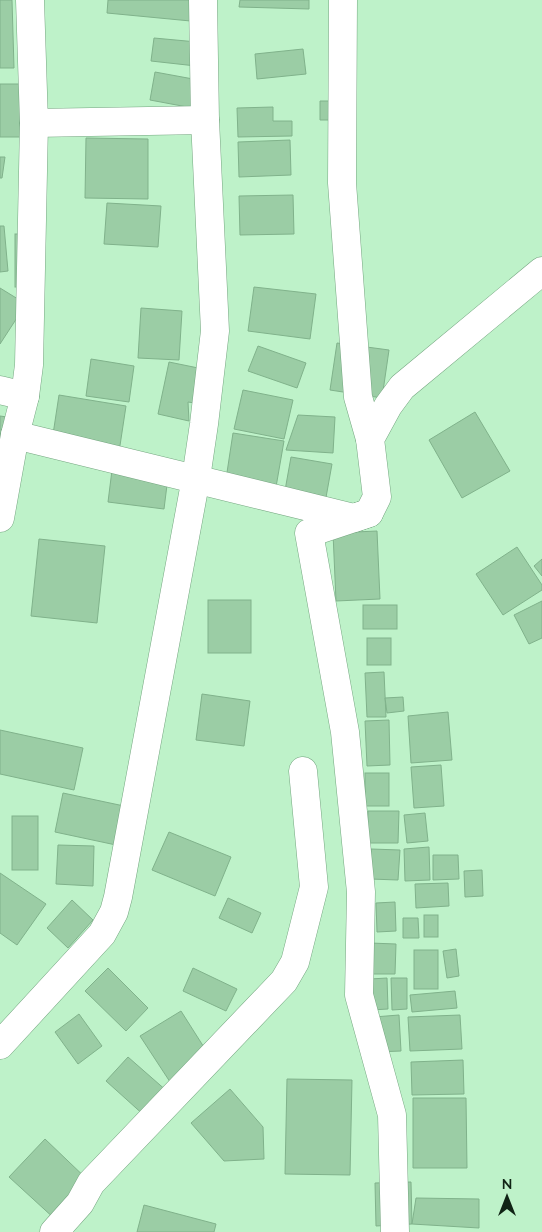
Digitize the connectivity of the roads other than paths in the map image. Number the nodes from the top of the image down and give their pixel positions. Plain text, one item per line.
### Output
1 (30, 0) edge
2 (202, 0) edge
3 (343, 0) edge
4 (206, 120) junction
5 (34, 123) junction
6 (542, 271) edge
7 (12, 393) edge
8 (15, 435) junction
9 (370, 439) junction
10 (196, 478) junction
11 (369, 513) junction
12 (0, 518) edge
13 (303, 772) dead end
14 (0, 1045) edge
15 (54, 1232) edge
16 (394, 1232) edge

1 - 5 street
2 - 4 street
3 - 9 street
4 - 5 street
4 - 10 street
5 - 7 street
6 - 9 street
7 - 8 street
8 - 10 street
8 - 12 street
9 - 11 street
10 - 11 street
10 - 14 street
11 - 16 street
13 - 15 street

